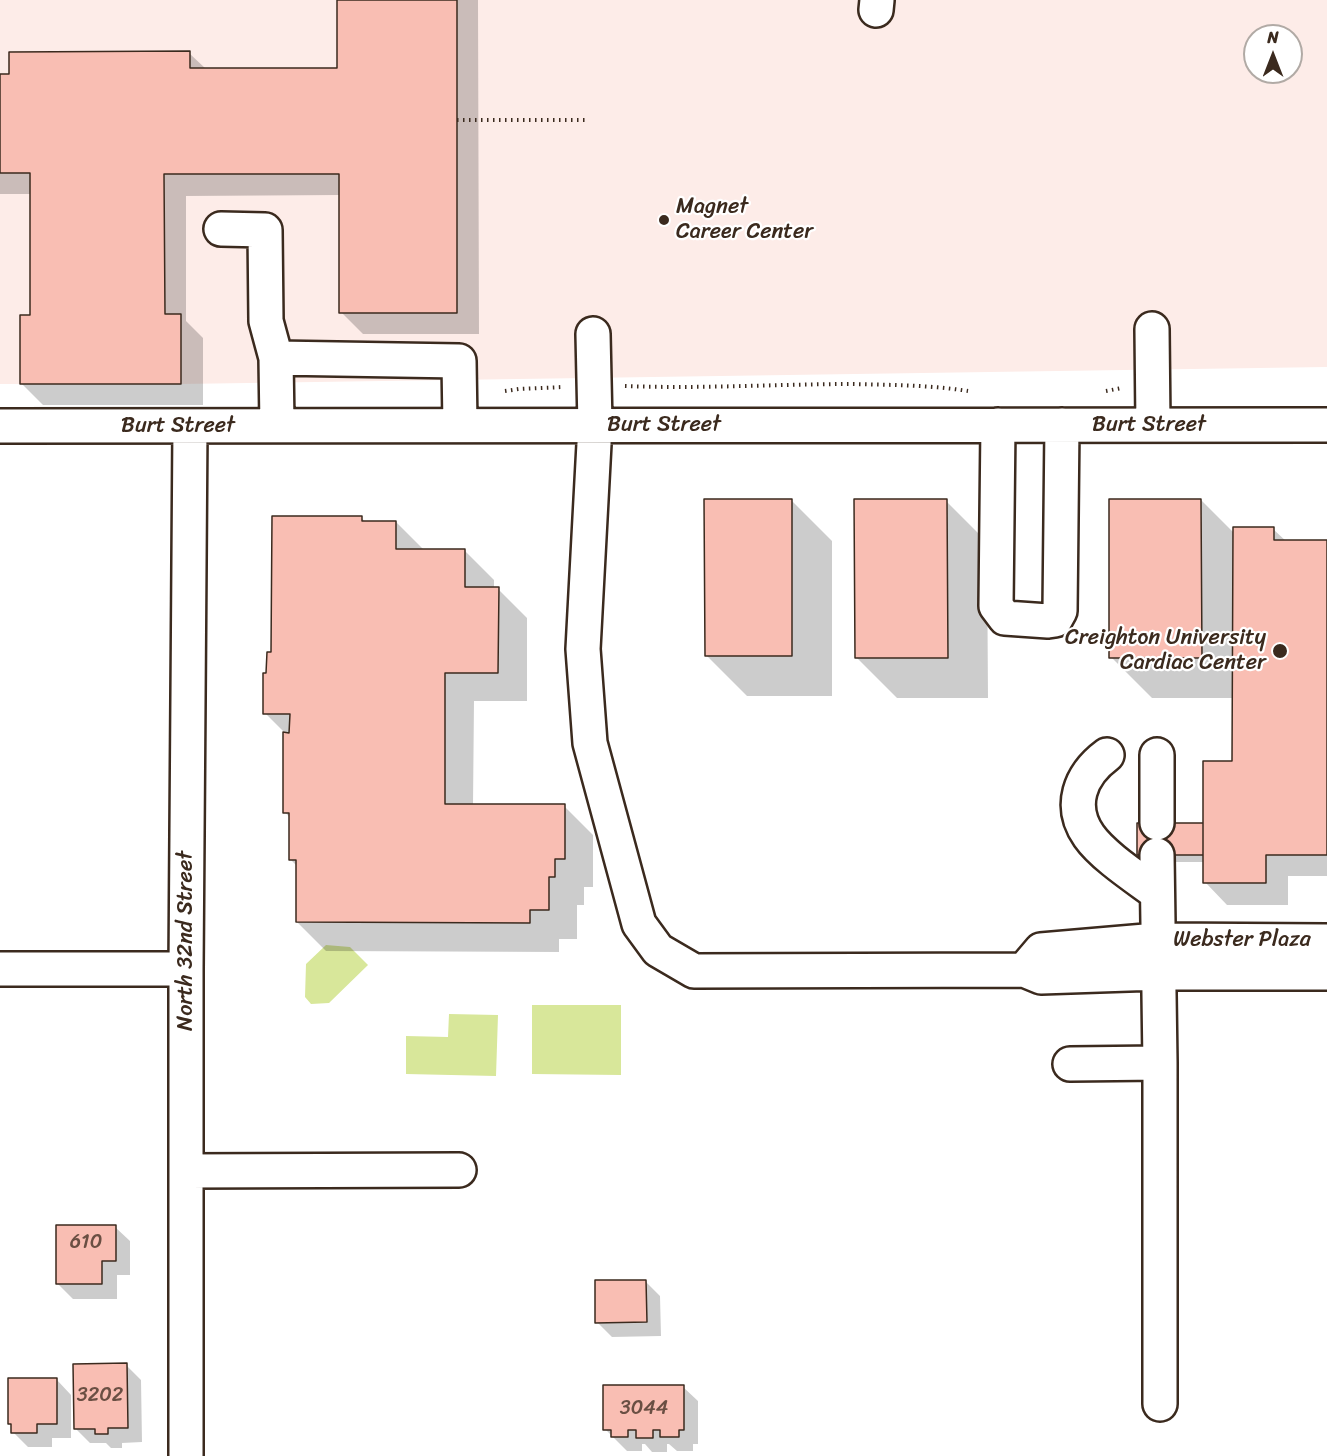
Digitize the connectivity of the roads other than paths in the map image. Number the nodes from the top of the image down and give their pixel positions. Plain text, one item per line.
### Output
1 (221, 229) dead end
2 (1152, 329) dead end
3 (593, 334) dead end
4 (276, 358) junction
5 (460, 425) junction
6 (595, 425) junction
7 (998, 425) junction
8 (1062, 425) junction
9 (1153, 425) junction
10 (1327, 425) edge
11 (0, 426) edge
12 (190, 426) junction
13 (277, 426) junction
14 (1107, 755) dead end
15 (1157, 755) dead end
16 (1157, 823) dead end
17 (1157, 855) dead end
18 (1157, 893) junction
19 (1158, 940) junction
20 (1327, 941) edge
21 (0, 969) edge
22 (186, 969) junction
23 (1024, 970) junction
24 (1158, 973) junction
25 (1327, 973) edge
26 (1160, 1063) junction
27 (1070, 1064) dead end
28 (459, 1170) dead end
29 (186, 1171) junction
30 (1160, 1404) dead end
31 (186, 1456) edge

1 - 4 street
2 - 9 street
3 - 6 street, Webster Plaza
4 - 5 street
4 - 13 street
5 - 6 street, Burt Street
5 - 13 street, Burt Street
6 - 7 street, Burt Street
6 - 23 street, Webster Plaza
7 - 8 street, Burt Street
7 - 8 street
8 - 9 street, Burt Street
9 - 10 street, Burt Street
11 - 12 street, Burt Street
12 - 13 street, Burt Street
12 - 22 street, North 32nd Street
14 - 18 street
15 - 16 street
17 - 18 street
18 - 19 street
19 - 20 street, Webster Plaza
19 - 23 street, Webster Plaza
19 - 24 street
21 - 22 street
22 - 29 street, North 32nd Street
23 - 24 street, Webster Plaza
24 - 25 street, Webster Plaza
24 - 26 street
26 - 27 street
26 - 30 street
28 - 29 street
29 - 31 street, North 32nd Street

